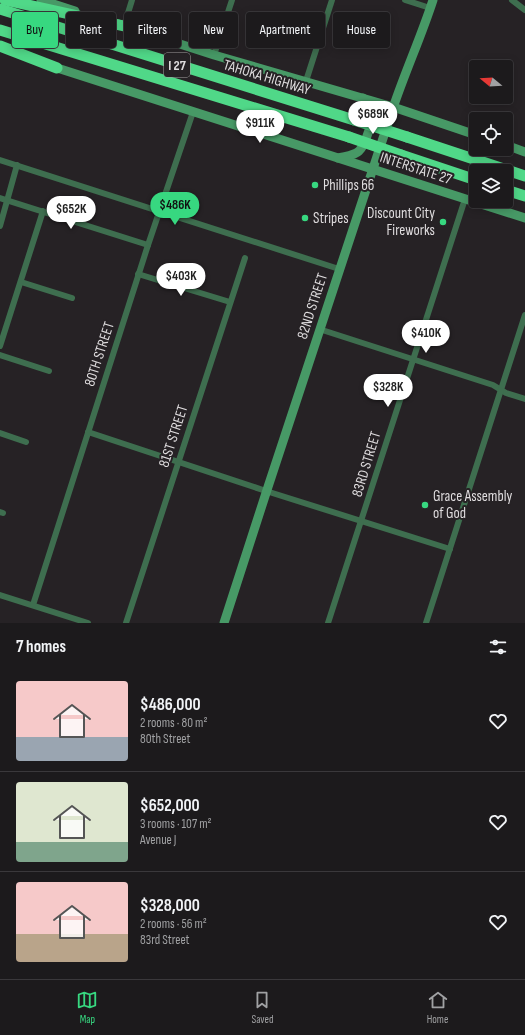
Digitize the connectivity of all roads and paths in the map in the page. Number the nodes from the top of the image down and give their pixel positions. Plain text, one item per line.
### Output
1 (5, 0) edge
2 (41, 0) edge
3 (132, 0) edge
4 (232, 0) edge
5 (332, 0) edge
6 (405, 0) edge
7 (512, 0) edge
8 (431, 4) edge
9 (0, 9) edge
10 (525, 10) edge
11 (128, 12) edge
12 (124, 26) joint
13 (0, 30) edge
14 (181, 44) edge
15 (0, 46) edge
16 (0, 52) edge
17 (214, 55) junction
18 (57, 68) junction
19 (306, 81) junction
20 (361, 97) junction
21 (393, 107) junction
22 (193, 112) junction
23 (469, 133) edge
24 (513, 148) edge
25 (525, 152) edge
26 (337, 158) junction
27 (0, 160) edge
28 (17, 165) junction
29 (373, 169) junction
30 (525, 176) edge
31 (469, 178) edge
32 (513, 192) edge
33 (525, 196) edge
34 (0, 198) edge
35 (465, 198) junction
36 (7, 200) junction
37 (43, 211) junction
38 (159, 211) junction
39 (525, 218) edge
40 (0, 226) edge
41 (148, 245) junction
42 (245, 258) dead end
43 (339, 268) junction
44 (138, 274) junction
45 (21, 282) junction
46 (72, 298) dead end
47 (230, 302) junction
48 (525, 315) edge
49 (319, 329) junction
50 (0, 346) edge
51 (0, 355) edge
52 (413, 359) junction
53 (49, 371) dead end
54 (501, 390) junction
55 (525, 399) edge
56 (88, 432) junction
57 (0, 433) edge
58 (26, 442) dead end
59 (178, 462) junction
60 (266, 491) junction
61 (361, 521) junction
62 (450, 549) junction
63 (0, 595) edge
64 (33, 605) junction
65 (88, 623) edge
66 (126, 623) edge
67 (224, 623) edge
68 (328, 623) edge
69 (426, 623) edge

1 - 12 highway
2 - 12 main road
3 - 11 street
4 - 17 street
5 - 19 street
6 - 8 street
7 - 10 street
8 - 21 main road, 82ND STREET
9 - 30 highway, TAHOKA HIGHWAY / I 27, bridge
13 - 31 highway, I 27, bridge
14 - 17 main road
15 - 18 highway
16 - 18 main road, INTERSTATE 27
17 - 19 main road
18 - 22 main road, INTERSTATE 27
19 - 20 main road
20 - 21 main road
20 - 26 main road
21 - 23 main road
21 - 29 main road, 82ND STREET
22 - 26 main road, INTERSTATE 27
22 - 38 street, 80TH STREET
24 - 25 main road
26 - 29 main road, INTERSTATE 27
27 - 28 street
28 - 36 street
28 - 38 street
29 - 35 main road, INTERSTATE 27
29 - 43 main road, 82ND STREET
32 - 33 highway
34 - 36 street
35 - 39 main road, INTERSTATE 27
35 - 52 street, 83RD STREET
36 - 37 street
36 - 40 street
37 - 41 street
37 - 45 street
38 - 41 street, 80TH STREET
38 - 43 street
41 - 44 street, 80TH STREET
42 - 47 street, 81ST STREET
43 - 49 main road, 82ND STREET
44 - 47 street
44 - 56 street, 80TH STREET
45 - 46 street
45 - 50 street
47 - 59 street, 81ST STREET
48 - 54 street
49 - 52 street
49 - 60 main road, 82ND STREET
51 - 53 street
52 - 54 street
52 - 61 street, 83RD STREET
54 - 55 street
54 - 62 street
56 - 59 street
56 - 64 street, 80TH STREET
57 - 58 street
59 - 60 street
59 - 66 street, 81ST STREET
60 - 61 street
60 - 67 main road, 82ND STREET
61 - 62 street
61 - 68 street, 83RD STREET
62 - 69 street
63 - 64 street
64 - 65 street

